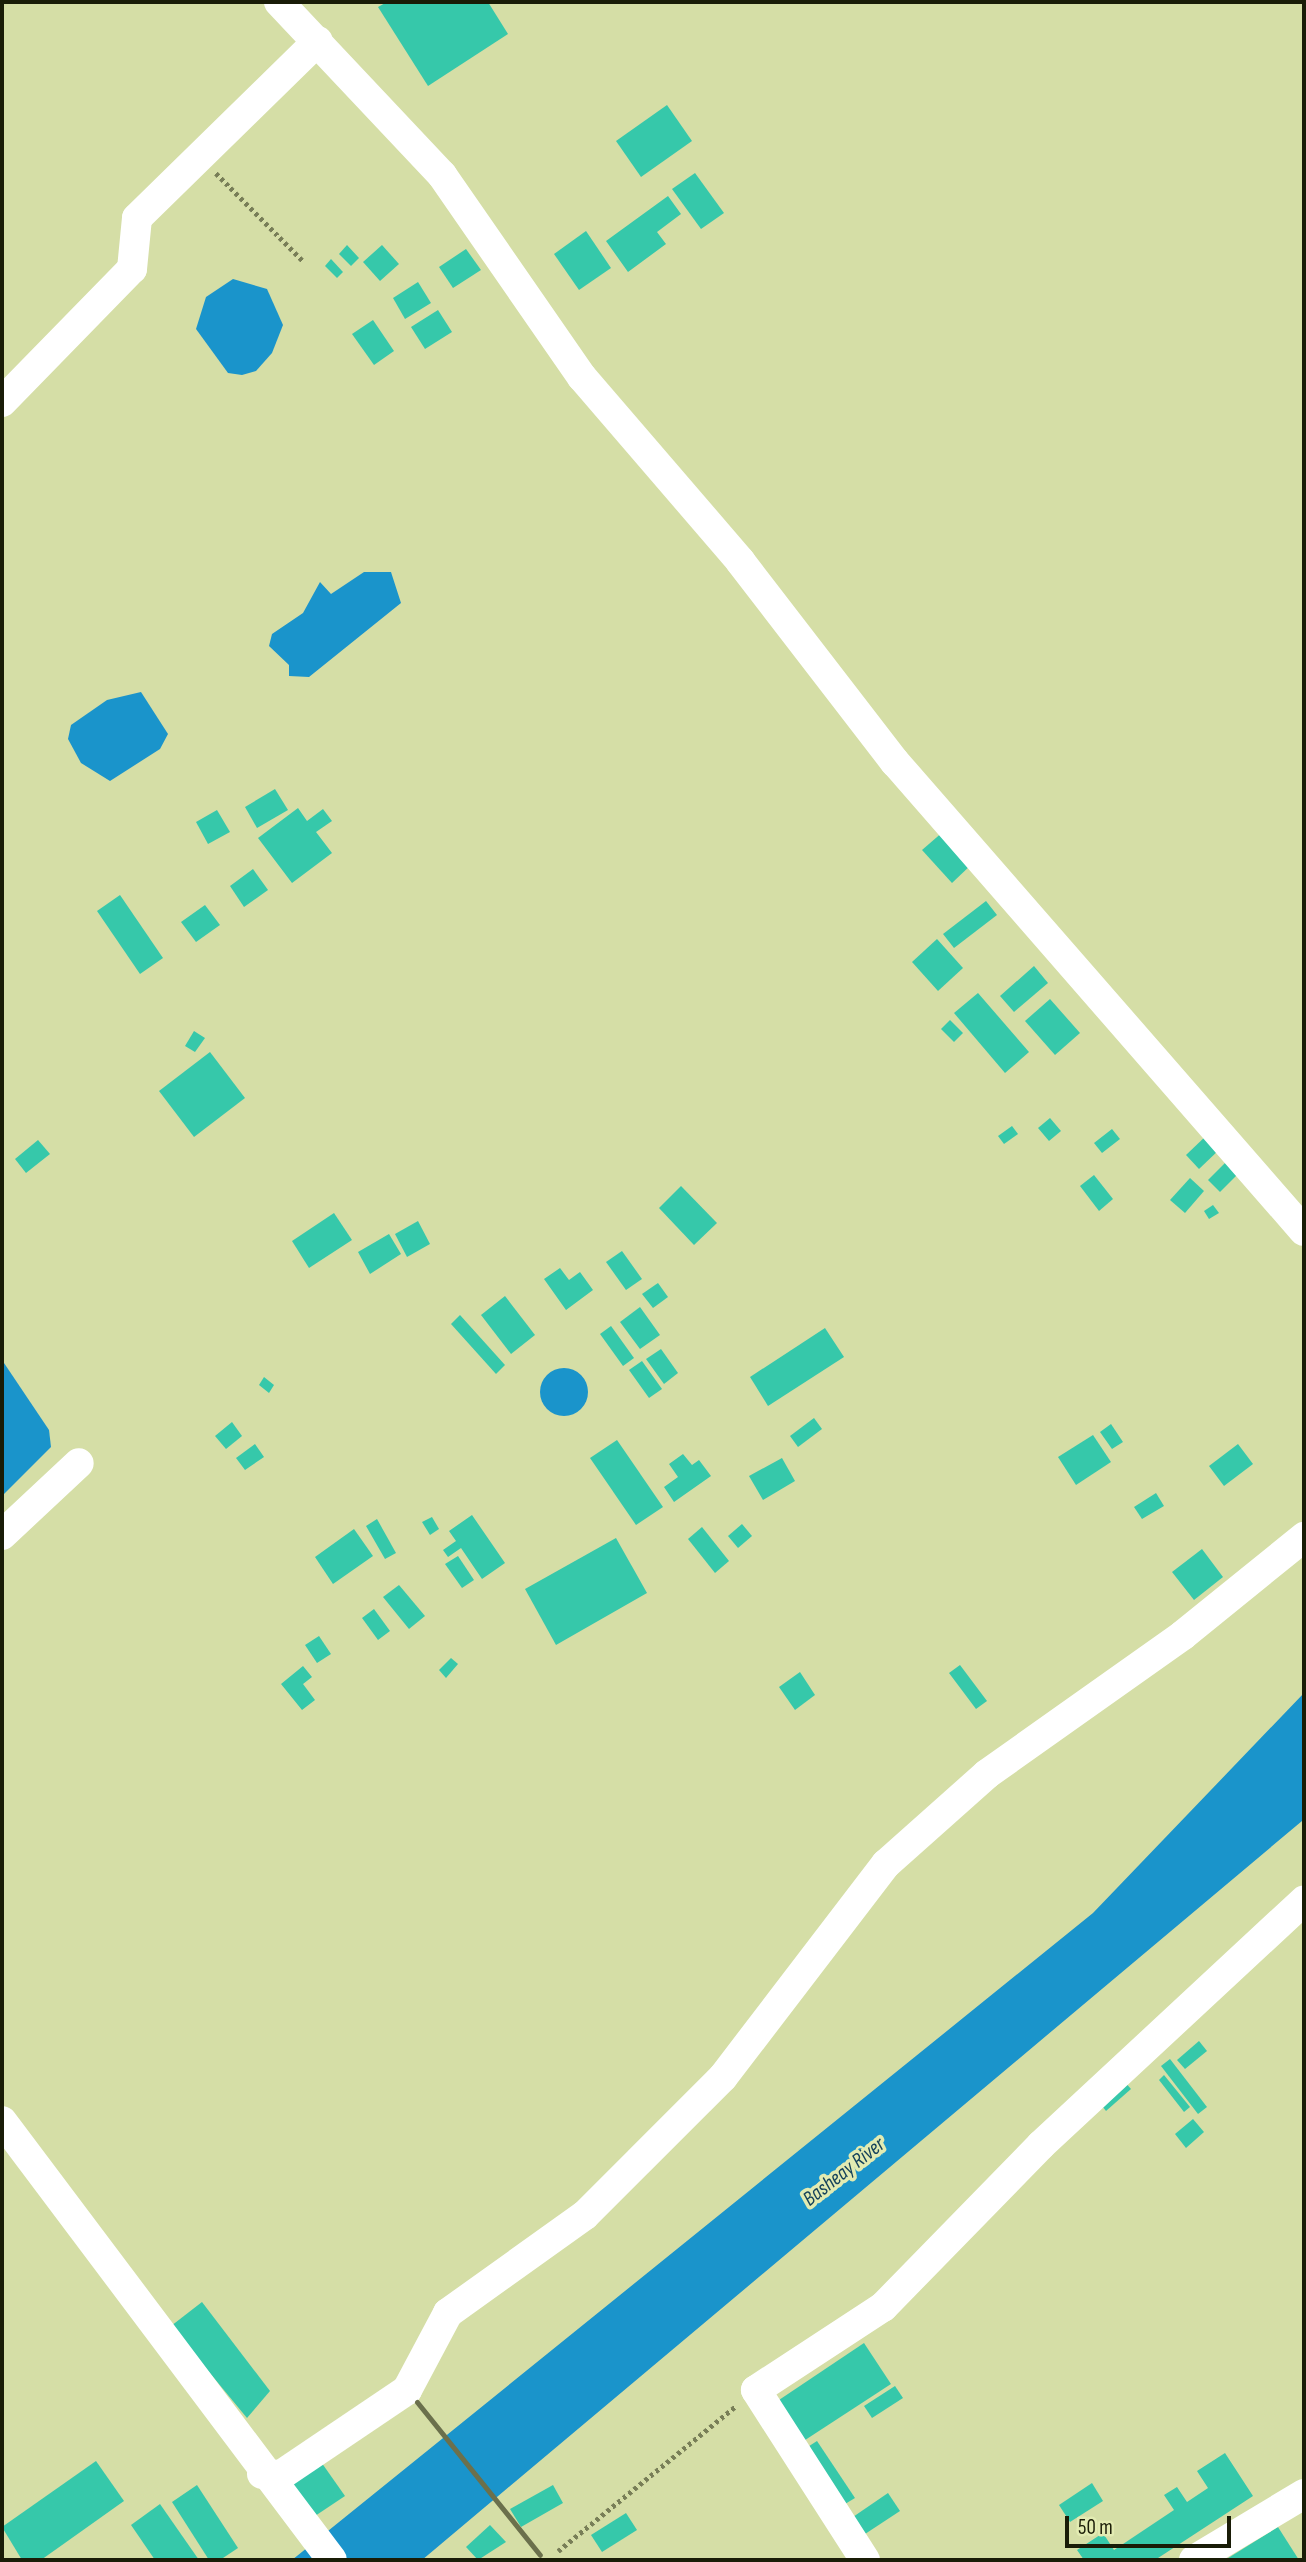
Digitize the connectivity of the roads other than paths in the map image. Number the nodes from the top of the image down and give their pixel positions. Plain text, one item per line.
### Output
1 (279, 2) edge
2 (318, 41) junction
3 (2, 402) edge
4 (1304, 1231) edge
5 (79, 1464) dead end
6 (2, 1535) edge
7 (1304, 1537) edge
8 (1304, 1901) edge
9 (2, 2121) edge
10 (268, 2480) junction
11 (1304, 2494) edge
12 (332, 2560) edge
13 (865, 2560) edge
14 (1195, 2560) edge

1 - 2 street
2 - 3 street
2 - 4 street
5 - 6 street
7 - 10 street
8 - 13 street
9 - 10 street
10 - 12 street
11 - 14 street

